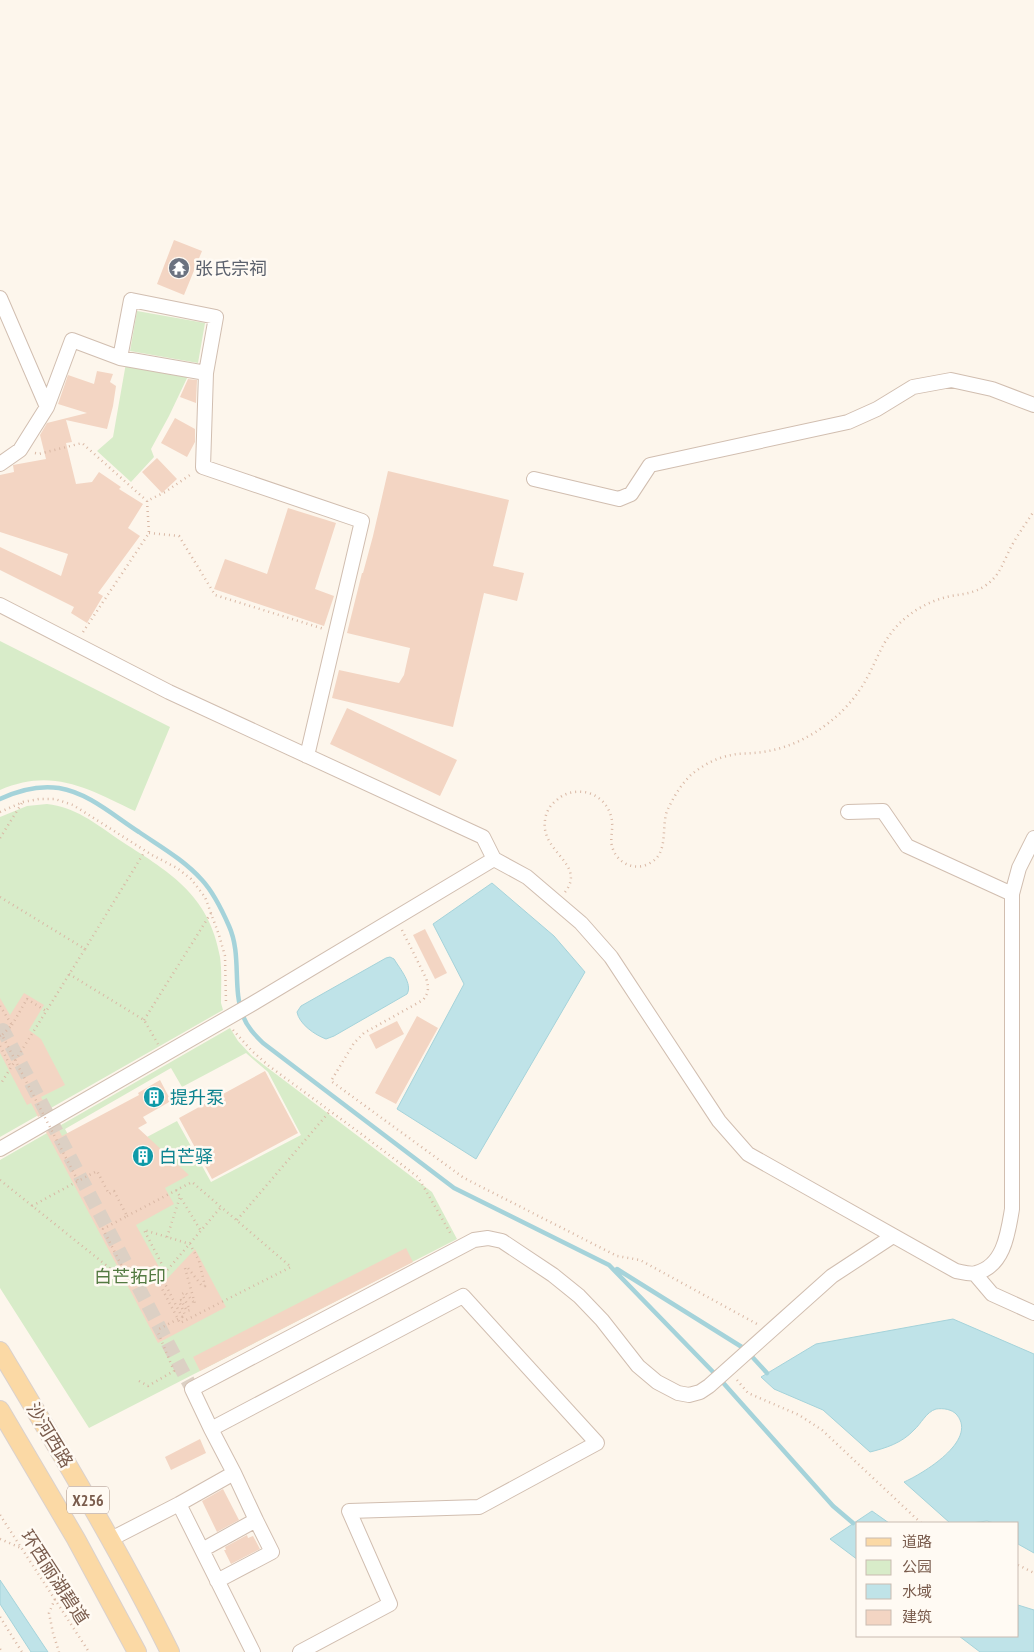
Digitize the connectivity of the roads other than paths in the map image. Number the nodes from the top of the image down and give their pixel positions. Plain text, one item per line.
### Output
1 (0, 298) edge
2 (120, 358) junction
3 (206, 373) junction
4 (1034, 405) edge
5 (47, 407) junction
6 (0, 464) edge
7 (534, 479) dead end
8 (0, 605) edge
9 (307, 756) junction
10 (848, 812) dead end
11 (1034, 838) edge
12 (494, 859) junction
13 (1012, 894) junction
14 (0, 1149) edge
15 (893, 1236) junction
16 (975, 1274) junction
17 (1034, 1313) edge
18 (0, 1351) edge
19 (0, 1410) edge
20 (212, 1429) junction
21 (234, 1473) junction
22 (179, 1504) junction
23 (256, 1520) junction
24 (111, 1539) junction
25 (202, 1550) junction
26 (217, 1581) junction
27 (137, 1652) edge
28 (170, 1652) edge
29 (252, 1652) edge
30 (300, 1652) edge

1 - 5 street
2 - 3 street
2 - 3 street
2 - 5 street
3 - 9 street
4 - 7 street
5 - 6 street
8 - 9 street
9 - 12 street
10 - 13 street
11 - 13 street
12 - 14 street
12 - 15 street
13 - 16 street
15 - 16 street
15 - 20 street
16 - 17 street
18 - 24 main road, 沙河西路 / X256
19 - 27 main road, 沙河西路 / X256
20 - 21 street
20 - 30 street
21 - 22 street
21 - 23 street
22 - 24 street
22 - 25 street
23 - 25 street
23 - 26 street
24 - 28 main road, 沙河西路 / X256
25 - 26 street
26 - 29 street

